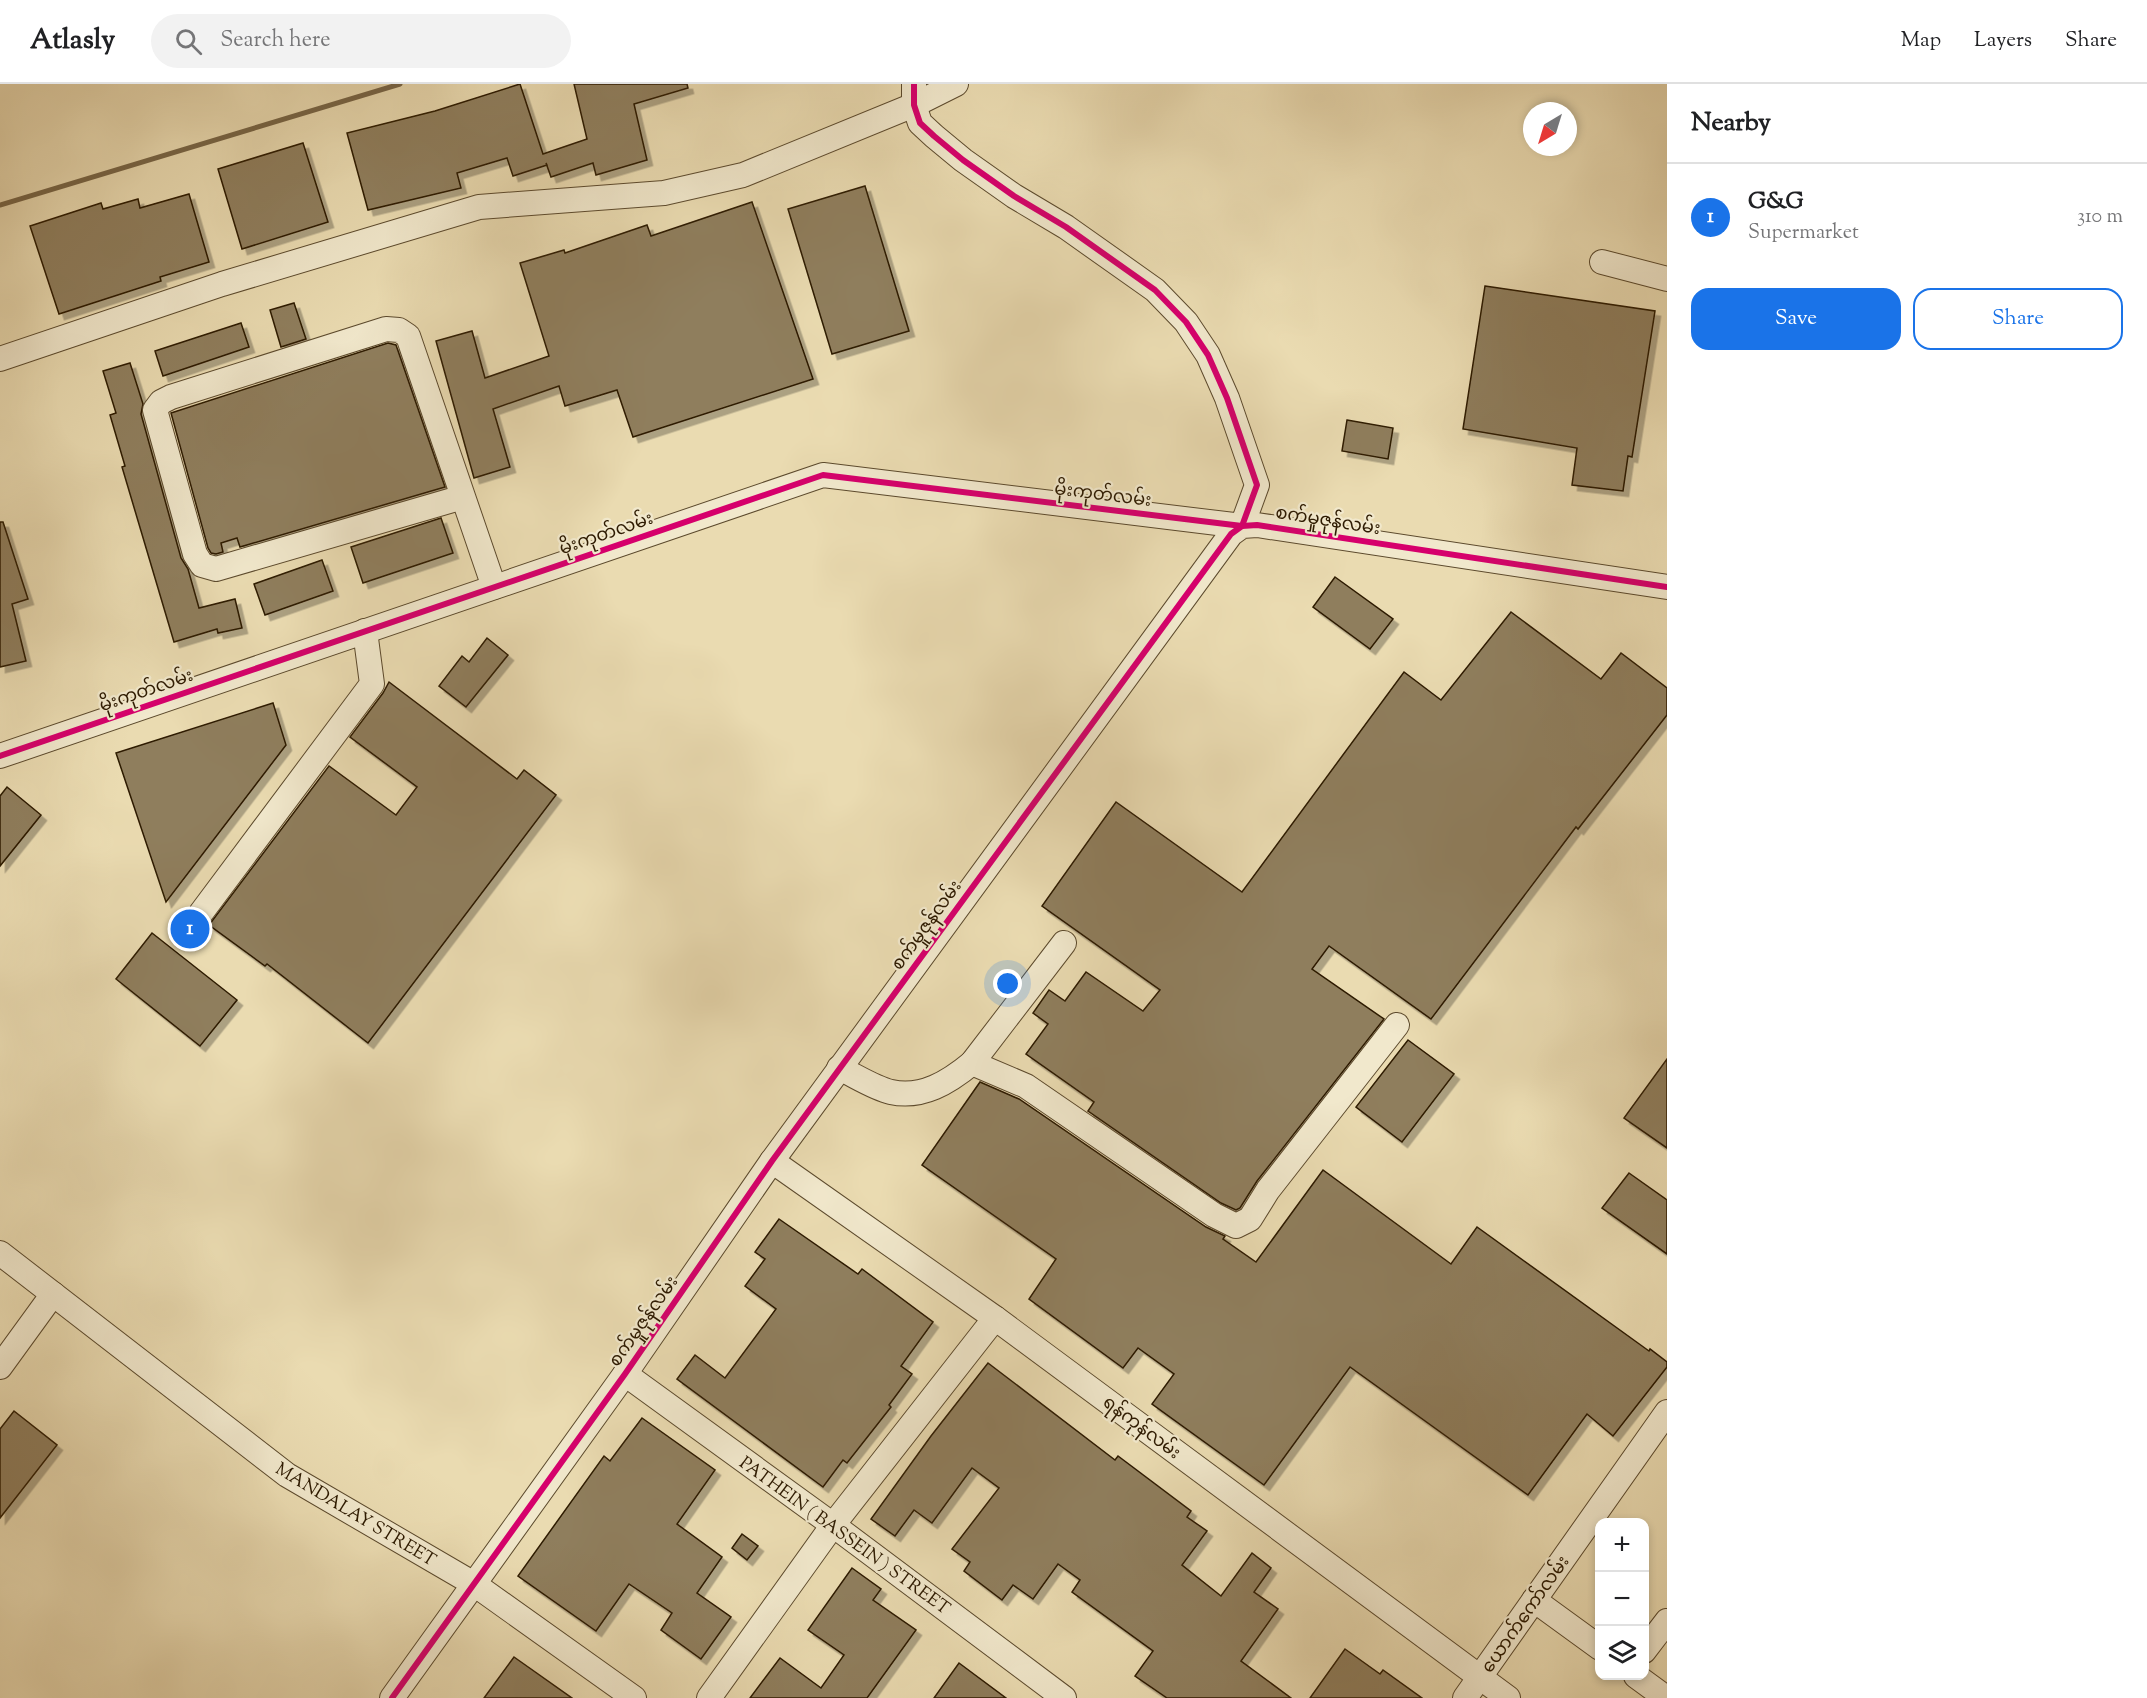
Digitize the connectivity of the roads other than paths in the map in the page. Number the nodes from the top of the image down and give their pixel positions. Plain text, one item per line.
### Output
1 (956, 84) edge
2 (914, 94) edge
3 (1602, 262) dead end
4 (1667, 279) edge
5 (0, 359) edge
6 (463, 497) junction
7 (1242, 526) junction
8 (494, 587) junction
9 (1667, 587) edge
10 (365, 632) junction
11 (0, 756) edge
12 (201, 913) dead end
13 (1064, 943) dead end
14 (1397, 1025) dead end
15 (972, 1063) junction
16 (839, 1068) junction
17 (772, 1161) junction
18 (0, 1253) edge
19 (52, 1294) junction
20 (995, 1318) junction
21 (0, 1367) edge
22 (625, 1374) junction
23 (1667, 1412) edge
24 (833, 1525) junction
25 (474, 1584) junction
26 (1534, 1600) junction
27 (1667, 1621) edge
28 (1649, 1644) edge
29 (1595, 1645) edge
30 (1479, 1678) junction
31 (1641, 1680) edge
32 (392, 1698) edge
33 (634, 1698) edge
34 (709, 1698) edge
35 (1064, 1698) edge
36 (1465, 1698) edge
37 (1508, 1698) edge
38 (1666, 1698) edge

1 - 2 street
2 - 5 street
2 - 7 street
3 - 4 street
6 - 6 street
6 - 8 street
7 - 8 street, မိုးကုတ်လမ်း
7 - 9 street, စက်မှုဇုန်လမ်း
7 - 16 street, စက်မှုဇုန်လမ်း
8 - 10 street, မိုးကုတ်လမ်း
10 - 11 street, မိုးကုတ်လမ်း
10 - 12 street
13 - 15 street
14 - 15 street
15 - 16 street
16 - 17 street, စက်မှုဇုန်လမ်း
17 - 20 street, ရန်ကုန်လမ်း
17 - 22 street, စက်မှုဇုန်လမ်း
18 - 19 street, MANDALAY STREET
19 - 21 street
19 - 25 street, MANDALAY STREET
20 - 24 street
20 - 30 street, ရန်ကုန်လမ်း
22 - 24 street, PATHEIN ( BASSEIN ) STREET
22 - 25 street, စက်မှုဇုန်လမ်း
23 - 26 street, ယောက်ကော်လမ်း
24 - 34 street
24 - 35 street, PATHEIN ( BASSEIN ) STREET
25 - 32 street, စက်မှုဇုန်လမ်း
25 - 33 street, MANDALAY STREET
26 - 29 street
26 - 30 street, ယောက်ကော်လမ်း
27 - 28 street
30 - 36 street, ယောက်ကော်လမ်း
30 - 37 street, ရန်ကုန်လမ်း
31 - 38 street

